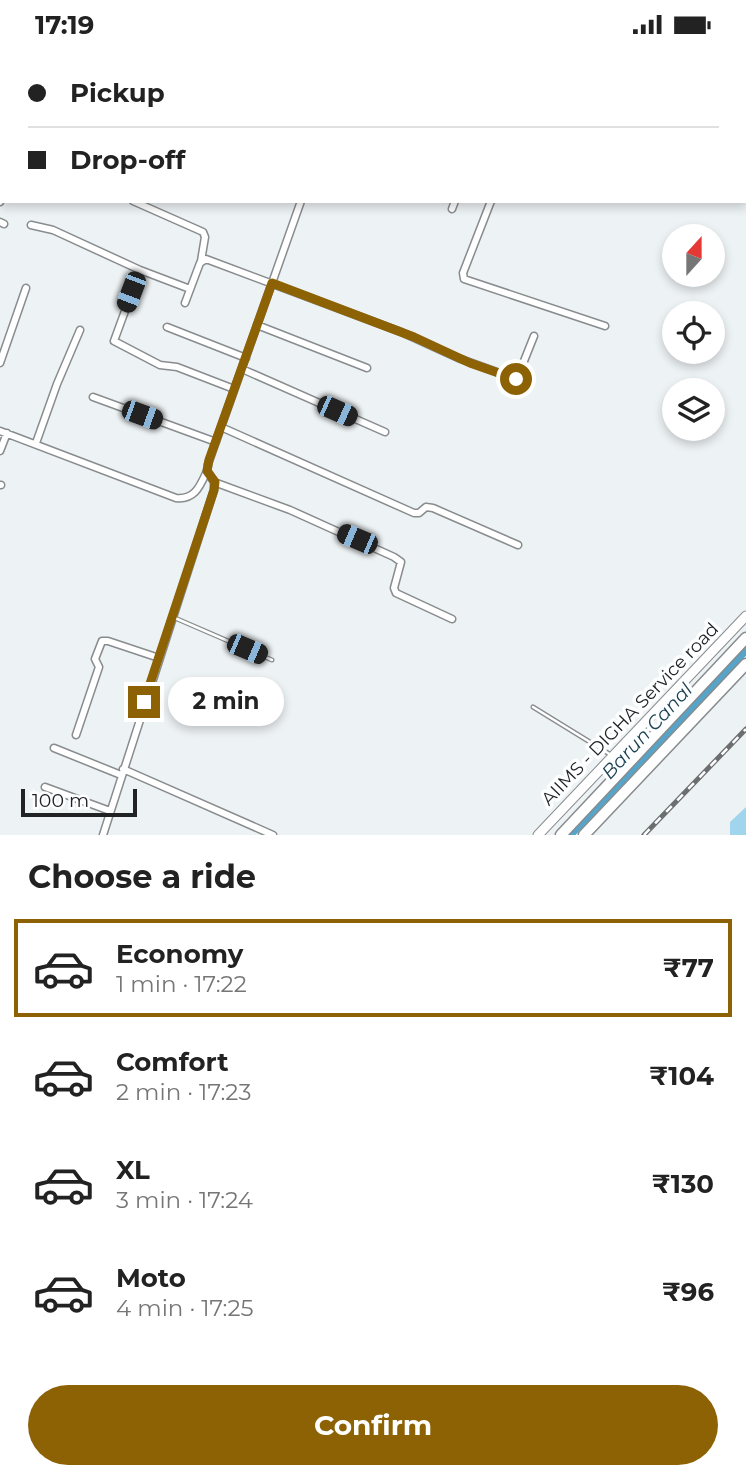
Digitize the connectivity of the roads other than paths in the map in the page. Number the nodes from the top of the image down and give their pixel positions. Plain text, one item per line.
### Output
1 (138, 203) edge
2 (300, 203) edge
3 (454, 203) edge
4 (490, 203) edge
5 (452, 209) dead end
6 (32, 225) dead end
7 (201, 261) junction
8 (140, 270) junction
9 (272, 283) junction
10 (26, 288) dead end
11 (190, 289) junction
12 (185, 303) dead end
13 (257, 325) junction
14 (605, 326) dead end
15 (167, 327) dead end
16 (79, 330) dead end
17 (534, 336) dead end
18 (246, 358) junction
19 (0, 363) edge
20 (367, 368) dead end
21 (242, 369) junction
22 (234, 390) junction
23 (93, 397) dead end
24 (221, 427) junction
25 (3, 432) edge
26 (385, 432) dead end
27 (216, 442) junction
28 (36, 443) junction
29 (0, 451) edge
30 (207, 471) junction
31 (215, 482) junction
32 (517, 545) dead end
33 (746, 615) edge
34 (172, 617) junction
35 (452, 619) dead end
36 (746, 638) edge
37 (159, 658) junction
38 (272, 660) dead end
39 (746, 664) edge
40 (533, 707) dead end
41 (76, 735) dead end
42 (54, 748) dead end
43 (612, 756) junction
44 (122, 772) junction
45 (45, 787) dead end
46 (110, 811) junction
47 (103, 835) edge
48 (273, 835) edge
49 (538, 835) edge
50 (561, 835) edge
51 (584, 835) edge

1 - 7 street
2 - 9 street
3 - 5 street
4 - 14 street
6 - 8 street
7 - 9 street
7 - 11 street
8 - 11 street
8 - 22 street
9 - 13 street
9 - 17 street
10 - 19 street
11 - 12 street
13 - 18 street
13 - 20 street
15 - 18 street
16 - 28 street
18 - 21 street
21 - 22 street
21 - 26 street
22 - 24 street
23 - 27 street
24 - 27 street
24 - 32 street
25 - 28 street
25 - 29 street
27 - 30 street
28 - 30 street
30 - 31 street
31 - 34 street
31 - 35 street
33 - 43 main road, AIIMS - DIGHA Service road
34 - 37 street
34 - 38 lane
36 - 50 highway
37 - 41 street
37 - 44 street
39 - 51 highway
40 - 43 lane
42 - 44 street
43 - 49 main road, AIIMS - DIGHA Service road
44 - 46 street
44 - 48 street
45 - 46 street
46 - 47 street

